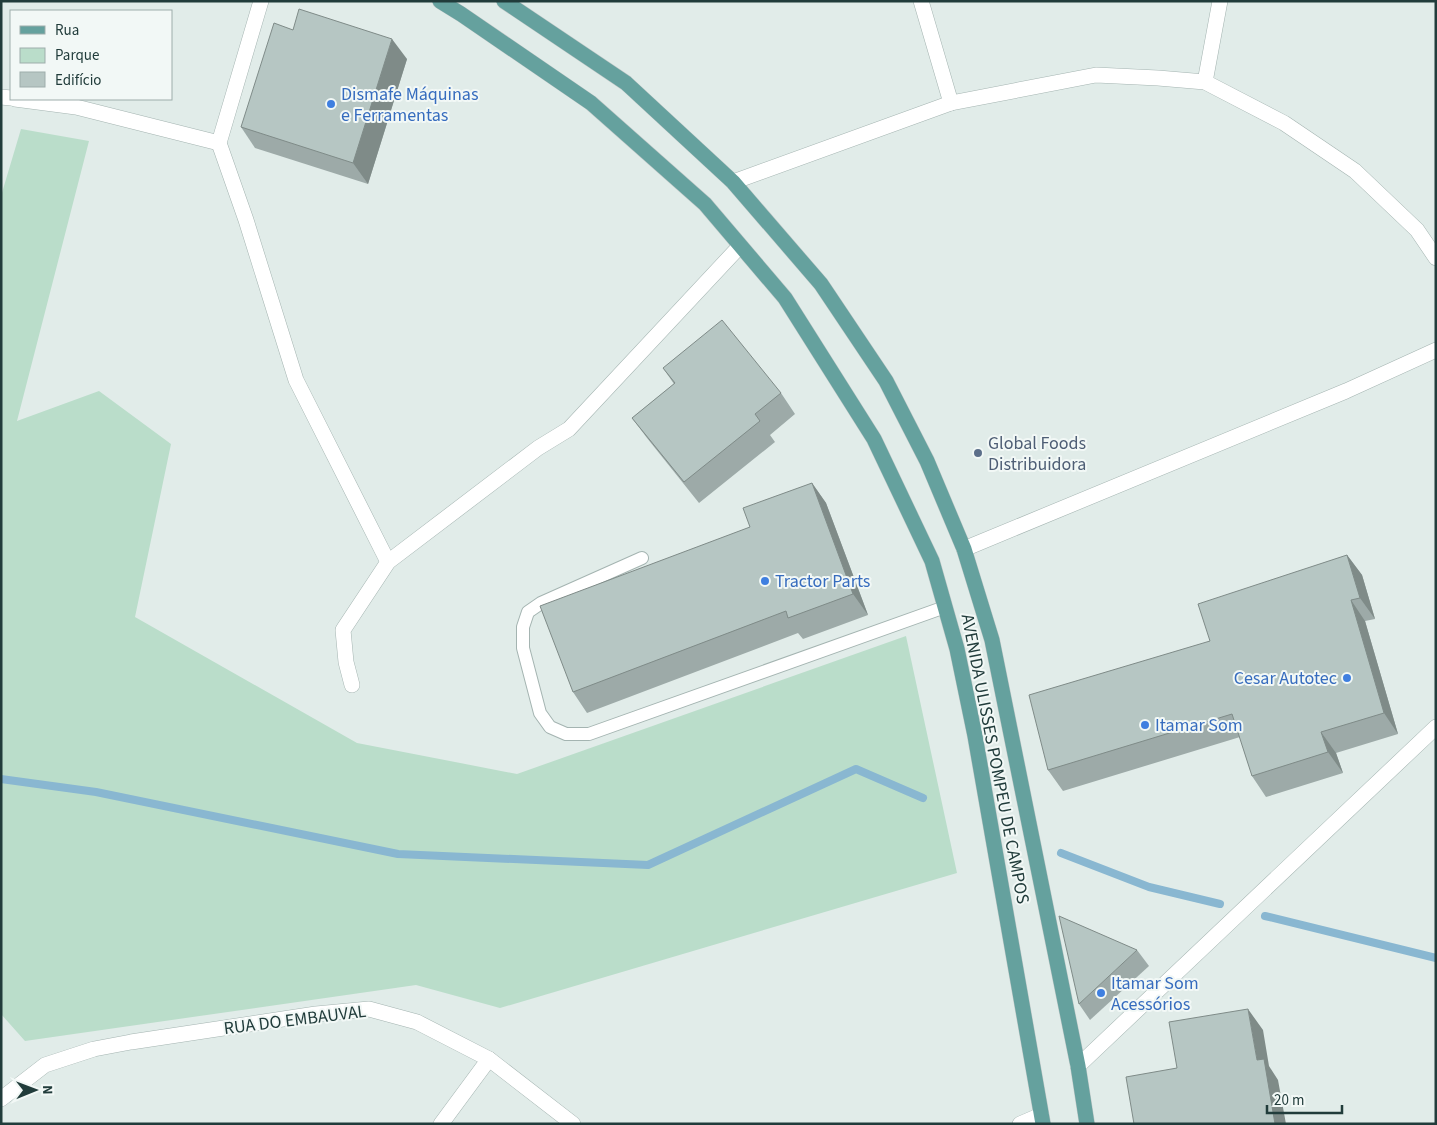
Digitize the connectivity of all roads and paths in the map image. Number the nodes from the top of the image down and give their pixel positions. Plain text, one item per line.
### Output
1 (262, 1) edge
2 (440, 1) edge
3 (504, 1) edge
4 (920, 1) edge
5 (1220, 1) edge
6 (1206, 82) junction
7 (23, 100) edge
8 (951, 103) junction
9 (219, 142) junction
10 (733, 182) junction
11 (740, 246) junction
12 (1436, 258) edge
13 (1436, 350) edge
14 (964, 549) junction
15 (642, 558) dead end
16 (388, 562) junction
17 (945, 607) junction
18 (352, 685) dead end
19 (1436, 727) edge
20 (489, 1059) junction
21 (1078, 1066) junction
22 (1, 1099) edge
23 (1042, 1119) edge
24 (441, 1124) edge
25 (573, 1124) edge
26 (1020, 1124) edge
27 (1087, 1124) edge

1 - 9 street
2 - 11 main road, AVENIDA ULISSES POMPEU DE CAMPOS
3 - 10 main road, AVENIDA ULISSES POMPEU DE CAMPOS
4 - 8 street
5 - 6 street
6 - 8 street
6 - 12 street
7 - 9 street
8 - 10 street
9 - 16 street
10 - 14 main road, AVENIDA ULISSES POMPEU DE CAMPOS
11 - 16 street
11 - 17 main road, AVENIDA ULISSES POMPEU DE CAMPOS
13 - 14 street
14 - 21 main road, AVENIDA ULISSES POMPEU DE CAMPOS
15 - 17 lane
16 - 18 street
17 - 23 main road, AVENIDA ULISSES POMPEU DE CAMPOS
19 - 21 street
20 - 22 street, RUA DO EMBAUVAL
20 - 24 street
20 - 25 street, RUA DO EMBAUVAL
21 - 27 main road, AVENIDA ULISSES POMPEU DE CAMPOS
23 - 26 street

